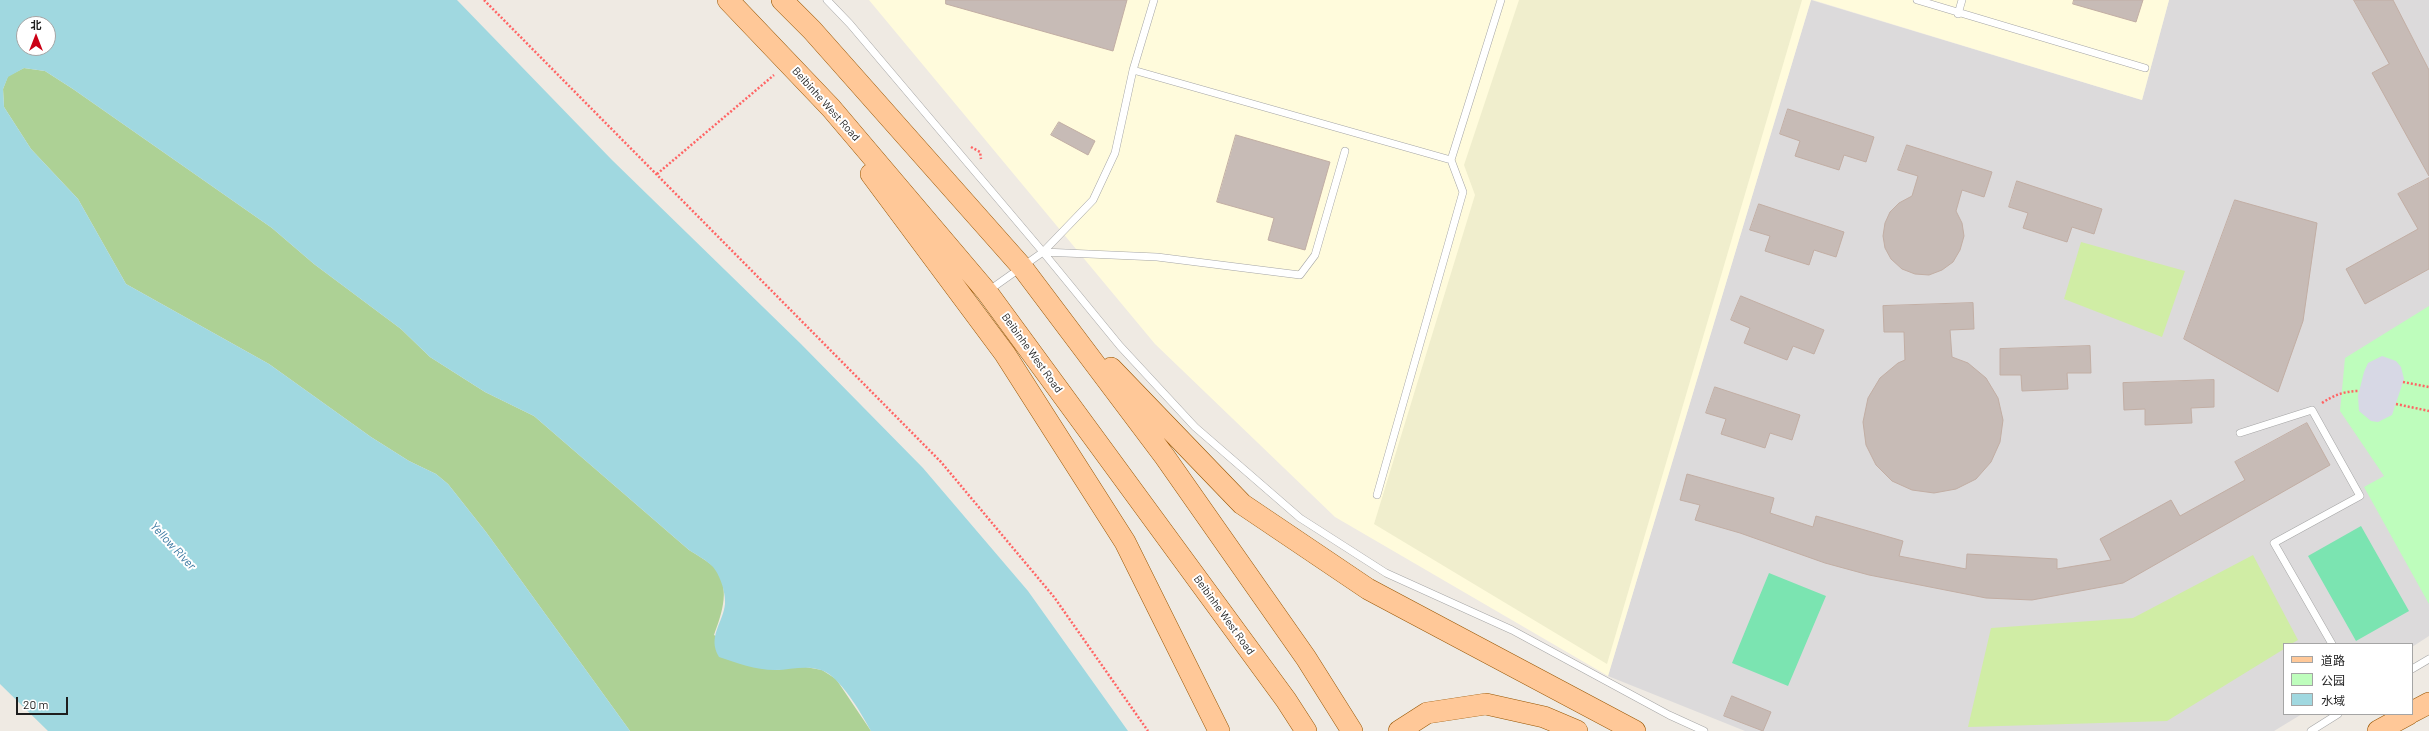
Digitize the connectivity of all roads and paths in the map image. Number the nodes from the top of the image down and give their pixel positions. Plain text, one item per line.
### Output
1 (484, 0) edge
2 (728, 0) edge
3 (782, 0) edge
4 (827, 0) edge
5 (1154, 0) edge
6 (1501, 0) edge
7 (1917, 0) edge
8 (1962, 0) edge
9 (1958, 14) junction
10 (788, 63) junction
11 (2145, 68) dead end
12 (1133, 70) junction
13 (831, 108) junction
14 (1345, 151) dead end
15 (1450, 160) junction
16 (657, 174) junction
17 (1043, 252) junction
18 (1022, 267) junction
19 (987, 292) junction
20 (1058, 314) junction
21 (2403, 382) dead end
22 (2429, 388) edge
23 (2359, 391) dead end
24 (2396, 404) dead end
25 (2312, 410) junction
26 (2429, 411) edge
27 (2240, 433) dead end
28 (1377, 495) dead end
29 (2331, 643) edge
30 (2429, 659) edge
31 (2413, 669) edge
32 (1286, 700) junction
33 (2429, 702) edge
34 (2413, 711) edge
35 (2336, 715) edge
36 (2407, 715) edge
37 (1148, 731) edge
38 (1219, 731) edge
39 (1301, 731) edge
40 (1306, 731) edge
41 (1352, 731) edge
42 (1399, 731) edge
43 (1577, 731) edge
44 (1635, 731) edge
45 (1704, 731) edge
46 (2311, 731) edge
47 (2378, 731) edge

1 - 16 path
2 - 10 main road, Beibinhe West Road
3 - 18 main road
4 - 17 lane
5 - 12 lane
6 - 15 lane
7 - 9 lane
8 - 9 lane
9 - 11 lane
10 - 13 main road, Beibinhe West Road
10 - 16 path
12 - 15 lane
12 - 17 lane
13 - 19 main road, Beibinhe West Road
13 - 38 main road
14 - 17 lane
15 - 28 lane
16 - 37 path
17 - 18 lane
17 - 45 lane
18 - 19 lane
18 - 20 main road
19 - 32 main road, Beibinhe West Road
20 - 41 main road
20 - 44 main road
21 - 22 path
23 - 25 path
24 - 26 path
25 - 27 lane
25 - 29 lane
30 - 31 lane
32 - 39 main road
32 - 40 main road, Beibinhe West Road
33 - 34 main road
35 - 46 lane
36 - 47 main road
42 - 43 main road

